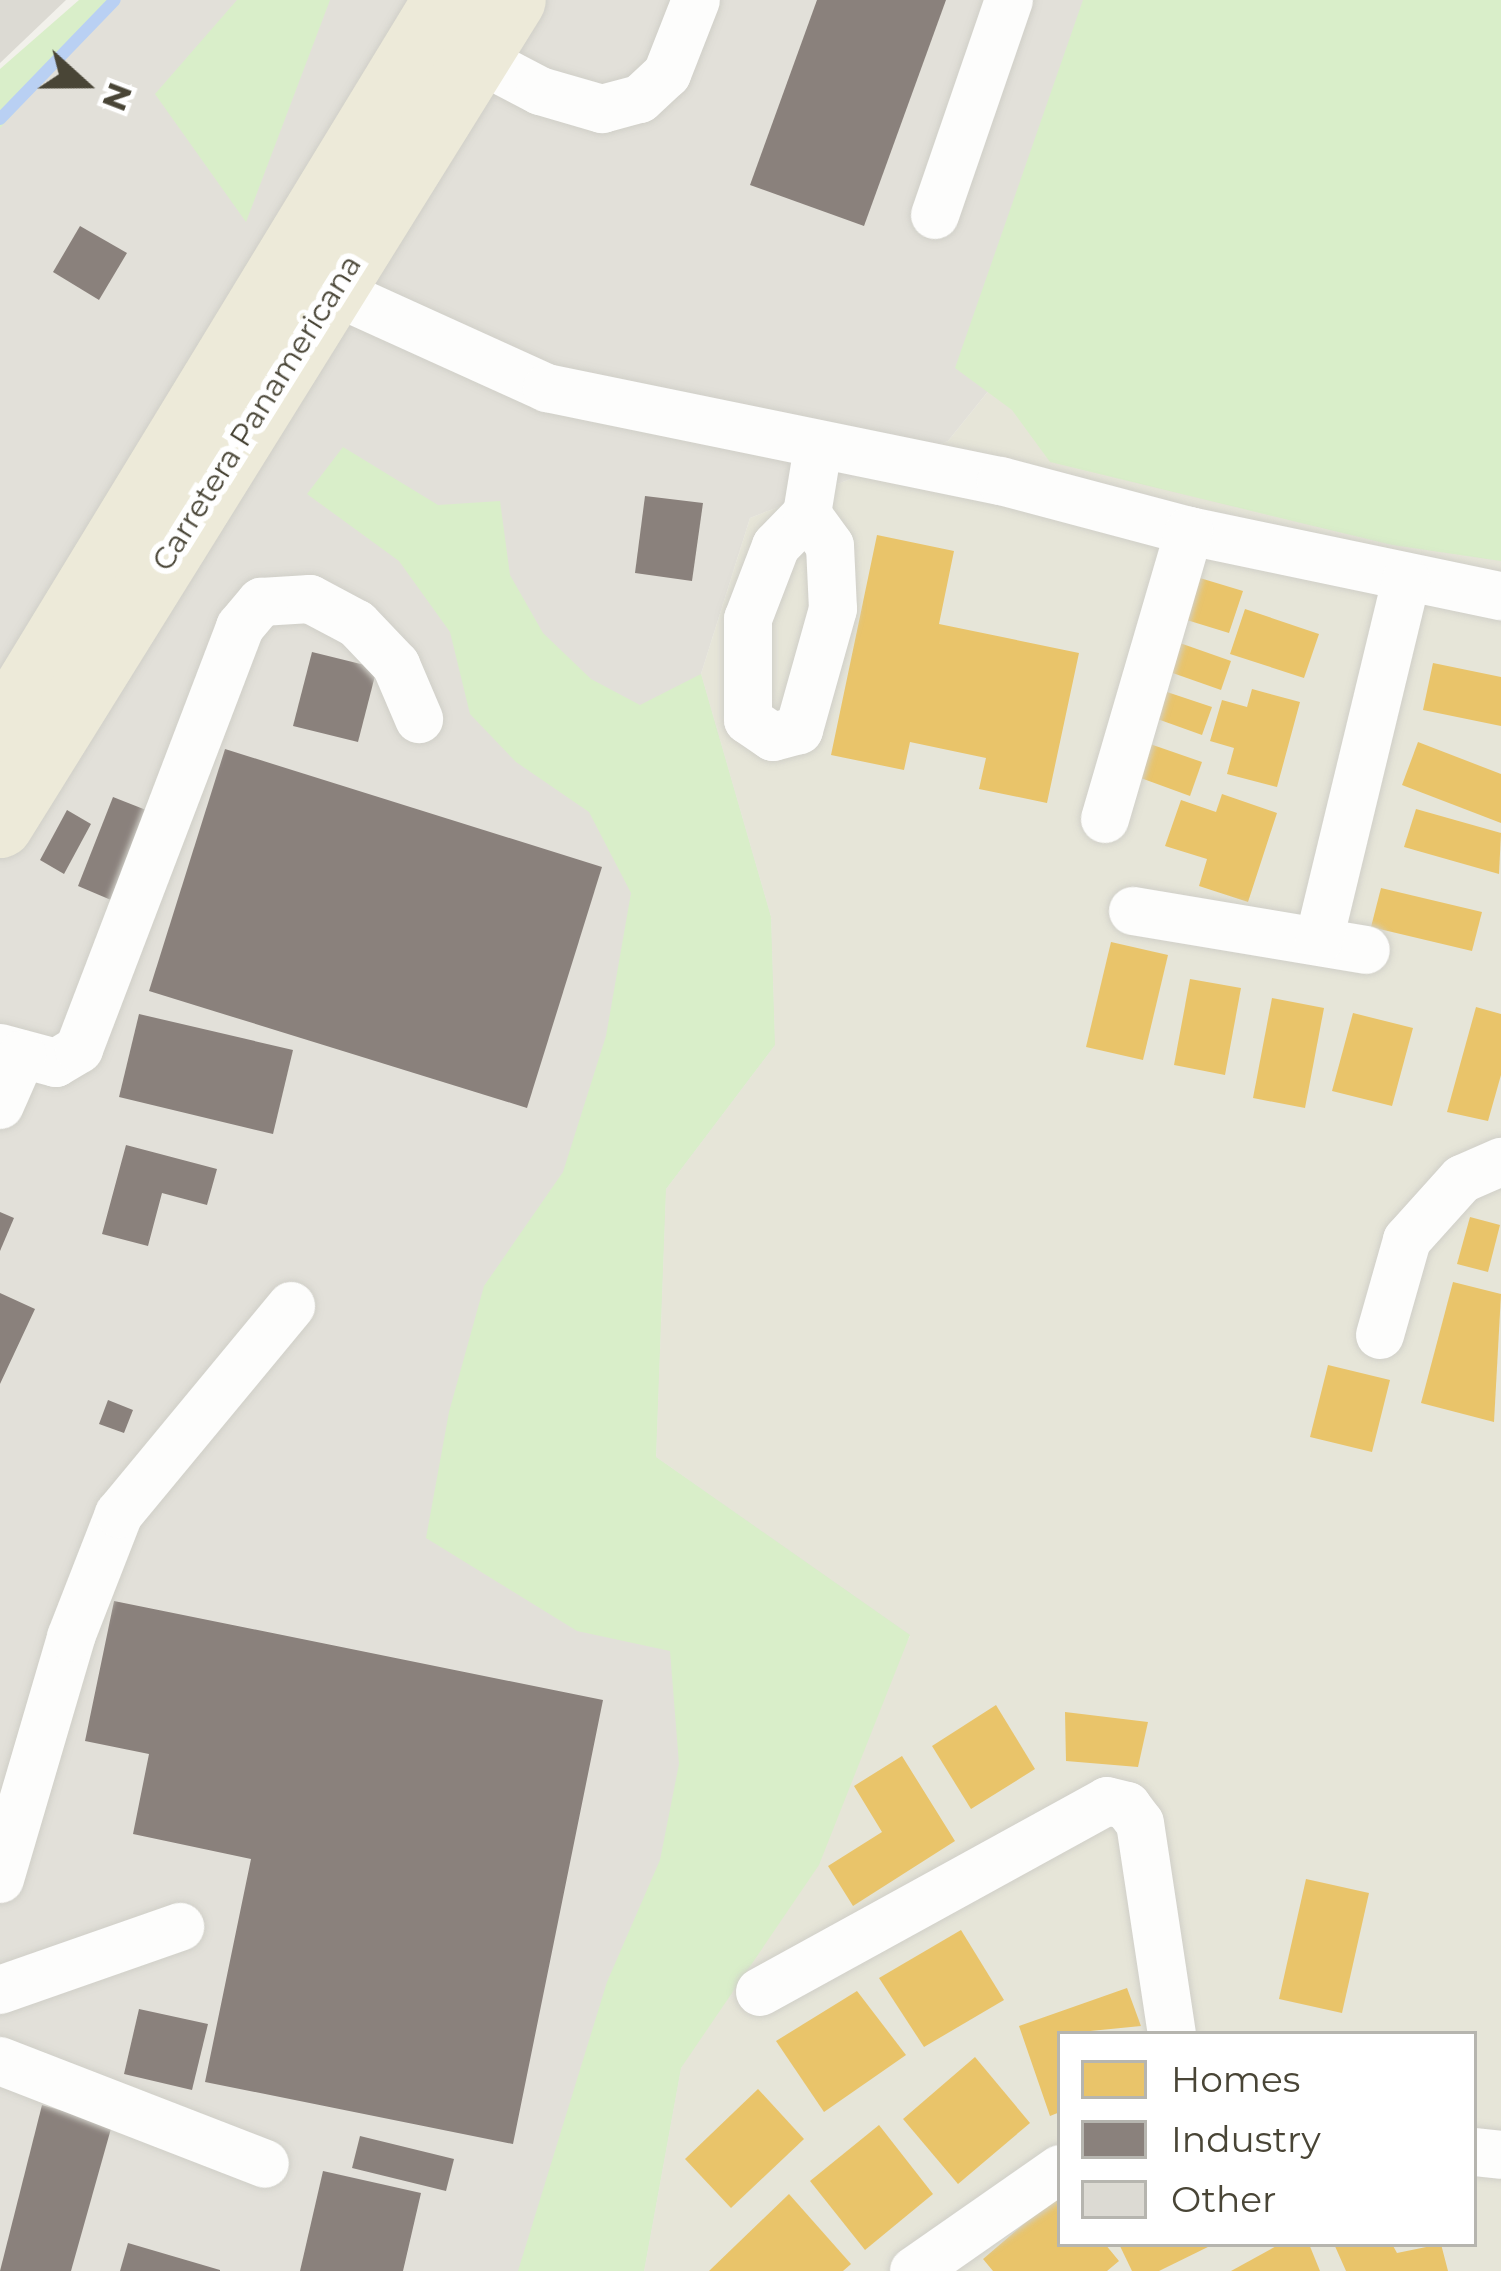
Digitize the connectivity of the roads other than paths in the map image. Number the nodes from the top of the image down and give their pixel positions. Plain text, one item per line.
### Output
1 (446, 0) edge
2 (513, 0) edge
3 (696, 0) edge
4 (1009, 0) edge
5 (479, 59) junction
6 (935, 215) dead end
7 (333, 291) junction
8 (818, 447) junction
9 (807, 514) dead end
10 (1190, 531) junction
11 (1406, 580) junction
12 (82, 596) junction
13 (1501, 596) edge
14 (0, 668) edge
15 (419, 719) dead end
16 (0, 734) edge
17 (1105, 819) dead end
18 (0, 825) edge
19 (1133, 911) dead end
20 (1319, 940) junction
21 (1366, 950) dead end
22 (11, 1051) edge
23 (0, 1105) edge
24 (1501, 1162) edge
25 (291, 1306) dead end
26 (1380, 1335) dead end
27 (0, 1879) edge
28 (180, 1928) dead end
29 (0, 1990) edge
30 (760, 1992) dead end
31 (1172, 2031) edge
32 (0, 2061) edge
33 (265, 2164) dead end
34 (1057, 2171) edge
35 (914, 2271) edge

1 - 12 highway, Carretera Panamericana
2 - 5 highway, Carretera Panamericana
3 - 5 street
4 - 6 street
5 - 7 highway, Carretera Panamericana
7 - 8 street
7 - 18 highway, Carretera Panamericana
8 - 9 street
8 - 10 street
10 - 11 street
10 - 17 street
11 - 13 street
11 - 20 street
12 - 14 street
12 - 16 highway, Carretera Panamericana
15 - 22 street
19 - 20 street
20 - 21 street
22 - 23 street
24 - 26 street
25 - 27 street
28 - 29 street
30 - 31 street
32 - 33 street
34 - 35 street

